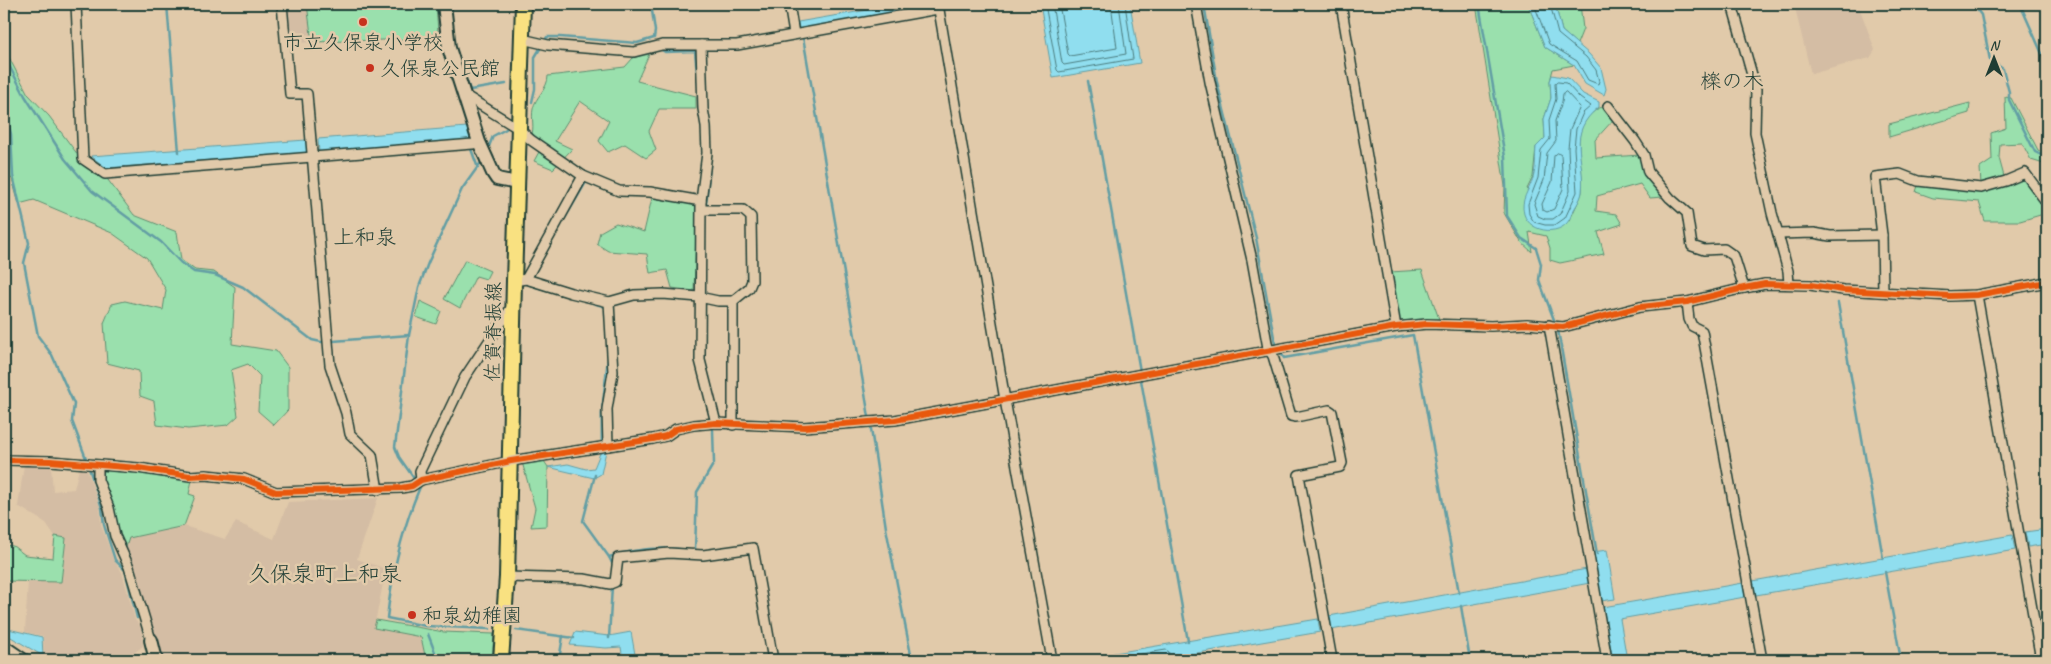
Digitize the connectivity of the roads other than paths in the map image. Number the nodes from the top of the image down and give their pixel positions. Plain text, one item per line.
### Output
1 (76, 4) edge
2 (282, 4) edge
3 (444, 4) edge
4 (523, 4) edge
5 (789, 4) edge
6 (1196, 4) edge
7 (1341, 4) edge
8 (1732, 4) edge
9 (938, 6) edge
10 (794, 34) junction
11 (528, 41) junction
12 (701, 46) junction
13 (466, 96) junction
14 (1608, 106) dead end
15 (519, 129) junction
16 (484, 151) junction
17 (313, 157) junction
18 (583, 176) junction
19 (517, 183) junction
20 (2047, 203) edge
21 (702, 206) junction
22 (1779, 234) junction
23 (1882, 235) junction
24 (520, 280) junction
25 (2047, 282) edge
26 (1789, 284) junction
27 (1744, 288) junction
28 (1883, 292) junction
29 (1977, 295) junction
30 (699, 297) junction
31 (733, 301) junction
32 (609, 302) junction
33 (1687, 302) junction
34 (513, 304) junction
35 (1550, 325) junction
36 (1396, 327) junction
37 (1276, 350) junction
38 (1005, 400) junction
39 (716, 423) junction
40 (733, 425) junction
41 (608, 446) junction
42 (4, 460) edge
43 (511, 461) junction
44 (98, 465) junction
45 (421, 480) junction
46 (378, 490) junction
47 (507, 577) junction
48 (150, 640) joint
49 (4, 647) edge
50 (23, 660) edge
51 (154, 660) edge
52 (501, 660) edge
53 (773, 660) edge
54 (1052, 660) edge
55 (1332, 660) edge
56 (1607, 660) edge
57 (1762, 660) edge
58 (2041, 660) edge

1 - 17 street
2 - 17 street
3 - 13 street
4 - 11 main road, 佐賀脊振線
5 - 10 street
6 - 37 street
7 - 36 street
8 - 22 street
9 - 10 street
9 - 38 street
10 - 12 street
11 - 12 street
11 - 15 main road, 佐賀脊振線
12 - 21 street
13 - 15 street
13 - 16 street
14 - 27 street
15 - 18 street
15 - 19 main road, 佐賀脊振線
16 - 17 street
16 - 19 street
17 - 46 street
18 - 21 street
18 - 24 street
19 - 24 main road, 佐賀脊振線
20 - 23 street
21 - 30 street
21 - 31 street
22 - 23 street
22 - 26 street
23 - 28 street
24 - 32 street
24 - 34 main road, 佐賀脊振線
25 - 29 street
26 - 27 street
26 - 28 street
27 - 33 street
28 - 29 street
29 - 58 street
30 - 31 street
30 - 32 street
30 - 39 street
31 - 40 street
32 - 41 street
33 - 35 street
33 - 57 street
34 - 43 main road, 佐賀脊振線
34 - 45 street
35 - 36 street
35 - 56 street
36 - 37 street
37 - 38 street
37 - 55 street
38 - 40 street
38 - 54 street
39 - 40 street
39 - 41 street
41 - 43 street
42 - 44 street
43 - 45 street
43 - 47 main road, 佐賀脊振線
44 - 46 street
44 - 48 street
45 - 46 street
47 - 52 main road, 佐賀脊振線
47 - 53 street
48 - 51 street
49 - 50 street

